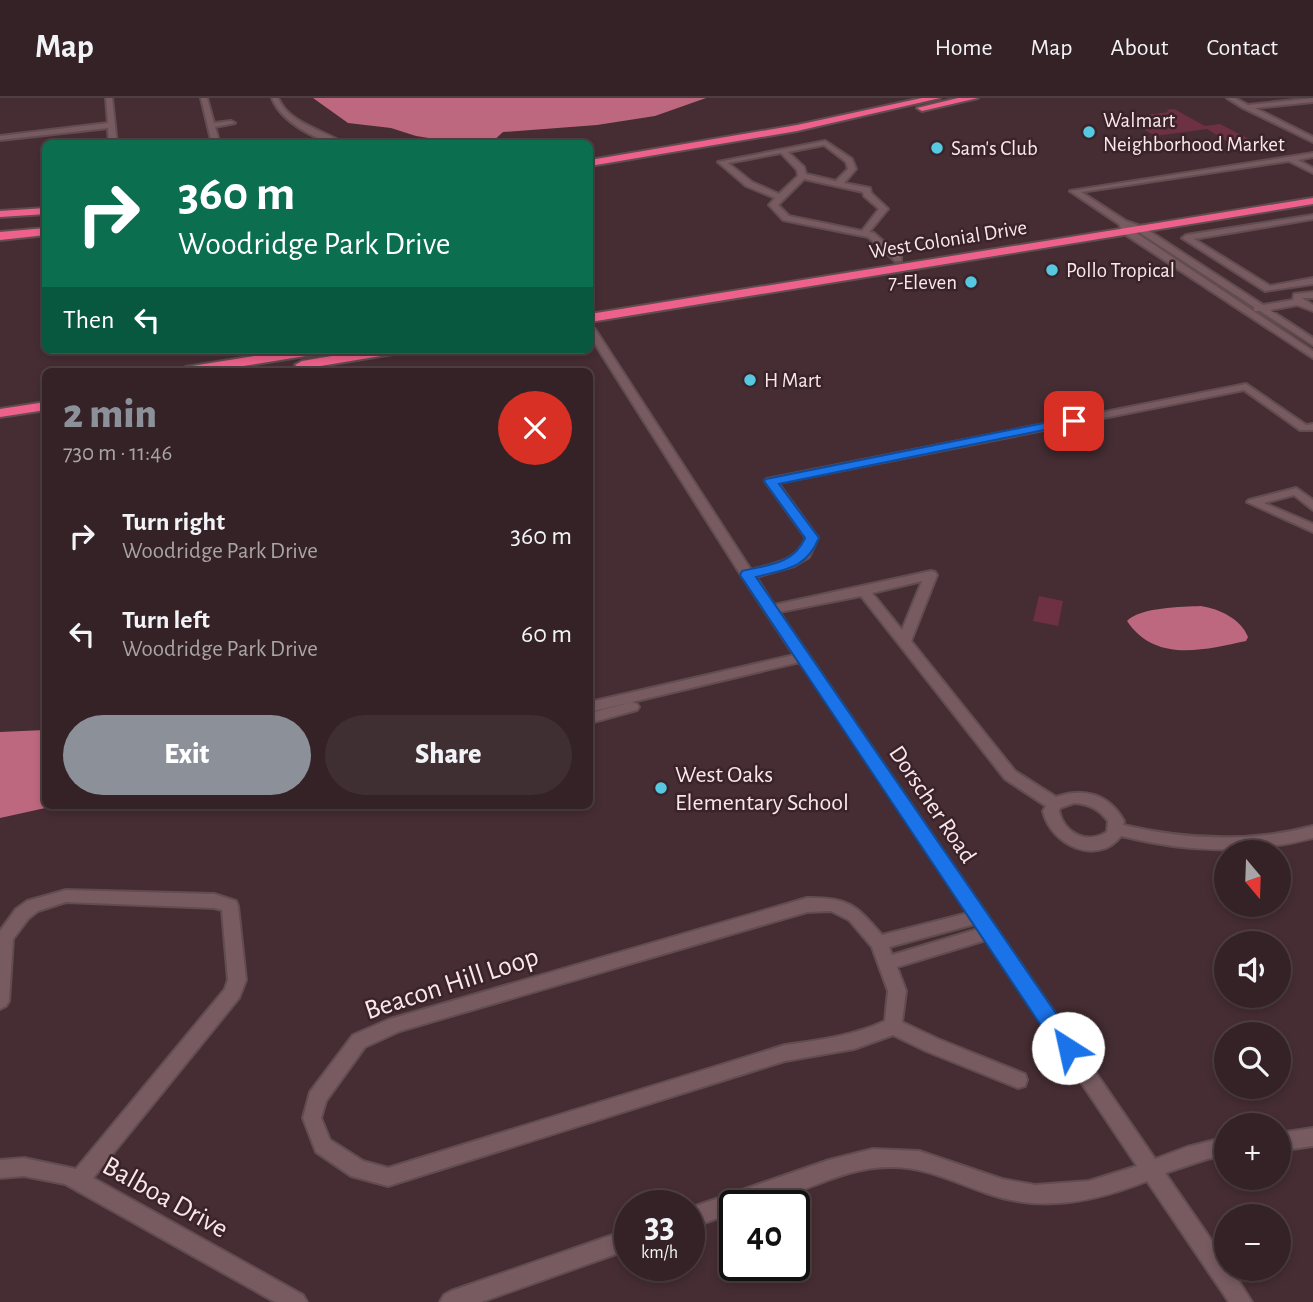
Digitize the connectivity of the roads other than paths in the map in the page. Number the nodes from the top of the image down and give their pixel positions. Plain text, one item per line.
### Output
1 (109, 98) edge
2 (204, 98) edge
3 (275, 98) edge
4 (900, 98) edge
5 (935, 98) edge
6 (973, 98) edge
7 (1230, 98) edge
8 (1312, 100) edge
9 (1244, 107) junction
10 (231, 123) dead end
11 (111, 125) junction
12 (212, 125) junction
13 (1313, 127) edge
14 (797, 128) junction
15 (1295, 130) junction
16 (0, 138) edge
17 (1313, 139) edge
18 (113, 140) edge
19 (215, 140) edge
20 (334, 140) edge
21 (782, 150) junction
22 (593, 152) edge
23 (1313, 155) edge
24 (1289, 158) junction
25 (593, 162) edge
26 (1313, 170) edge
27 (802, 176) junction
28 (838, 184) junction
29 (1313, 193) edge
30 (781, 197) junction
31 (42, 200) edge
32 (1313, 201) edge
33 (0, 202) edge
34 (42, 211) edge
35 (0, 214) edge
36 (1313, 217) edge
37 (42, 220) edge
38 (0, 223) edge
39 (1124, 227) junction
40 (1140, 229) junction
41 (42, 231) edge
42 (864, 233) junction
43 (0, 236) edge
44 (897, 262) junction
45 (1313, 281) edge
46 (1313, 295) edge
47 (1298, 302) junction
48 (593, 307) edge
49 (1261, 308) junction
50 (1313, 308) edge
51 (1244, 311) junction
52 (593, 318) edge
53 (593, 334) edge
54 (1313, 342) edge
55 (297, 354) edge
56 (368, 354) edge
57 (1313, 355) edge
58 (221, 368) edge
59 (281, 368) edge
60 (42, 394) edge
61 (0, 400) edge
62 (42, 407) edge
63 (0, 413) edge
64 (1313, 427) edge
65 (1313, 506) edge
66 (1313, 528) edge
67 (747, 575) junction
68 (864, 591) junction
69 (771, 610) junction
70 (904, 641) junction
71 (803, 657) junction
72 (698, 682) junction
73 (593, 706) edge
74 (593, 717) edge
75 (1055, 804) junction
76 (1117, 829) junction
77 (1313, 832) edge
78 (977, 917) junction
79 (988, 933) junction
80 (879, 943) junction
81 (888, 963) junction
82 (0, 1002) edge
83 (893, 1026) junction
84 (1018, 1080) dead end
85 (1313, 1137) edge
86 (1291, 1141) edge
87 (1214, 1149) edge
88 (0, 1169) edge
89 (1152, 1170) junction
90 (79, 1180) junction
91 (705, 1213) edge
92 (614, 1245) edge
93 (296, 1302) edge
94 (451, 1302) edge
95 (1241, 1302) edge

1 - 11 street
2 - 12 street
3 - 20 street
4 - 22 highway
5 - 14 highway
6 - 14 highway
7 - 9 street
8 - 9 street
9 - 15 street
10 - 12 street
11 - 16 street
11 - 18 street
12 - 19 street
13 - 15 street
14 - 25 highway
15 - 17 street
21 - 27 street
21 - 28 street
21 - 30 street
23 - 24 street
24 - 26 street
24 - 39 street
27 - 28 street
27 - 30 street
28 - 42 street
29 - 39 highway, West Colonial Drive
30 - 42 street
31 - 33 highway
32 - 40 highway, West Colonial Drive
34 - 35 highway
36 - 45 street
37 - 38 highway
39 - 40 highway, West Colonial Drive
39 - 44 highway, West Colonial Drive
39 - 44 highway, West Colonial Drive
39 - 51 street
40 - 49 street
41 - 43 highway
42 - 44 street
44 - 48 highway, West Colonial Drive
44 - 52 highway, West Colonial Drive
46 - 47 street
47 - 49 street
47 - 50 street
49 - 51 street
49 - 54 street
51 - 57 street
53 - 67 street, Dorscher Road
55 - 58 highway
56 - 59 highway
60 - 61 highway
62 - 63 highway
64 - 67 street
65 - 66 street
67 - 69 street, Dorscher Road
68 - 69 street
68 - 70 street
68 - 70 street
69 - 71 street, Dorscher Road
70 - 75 street
71 - 72 street
71 - 78 street, Dorscher Road
72 - 73 street
72 - 74 street
75 - 76 street
75 - 76 street
76 - 77 street
78 - 79 street, Dorscher Road
78 - 80 street
79 - 81 street
79 - 89 street, Dorscher Road
80 - 81 street, Beacon Hill Loop
80 - 83 street, Beacon Hill Loop
81 - 83 street, Beacon Hill Loop
82 - 90 street
83 - 84 street
85 - 86 street
87 - 89 street
88 - 90 street, Balboa Drive
89 - 91 street
89 - 95 street, Dorscher Road
90 - 93 street, Balboa Drive
92 - 94 street

